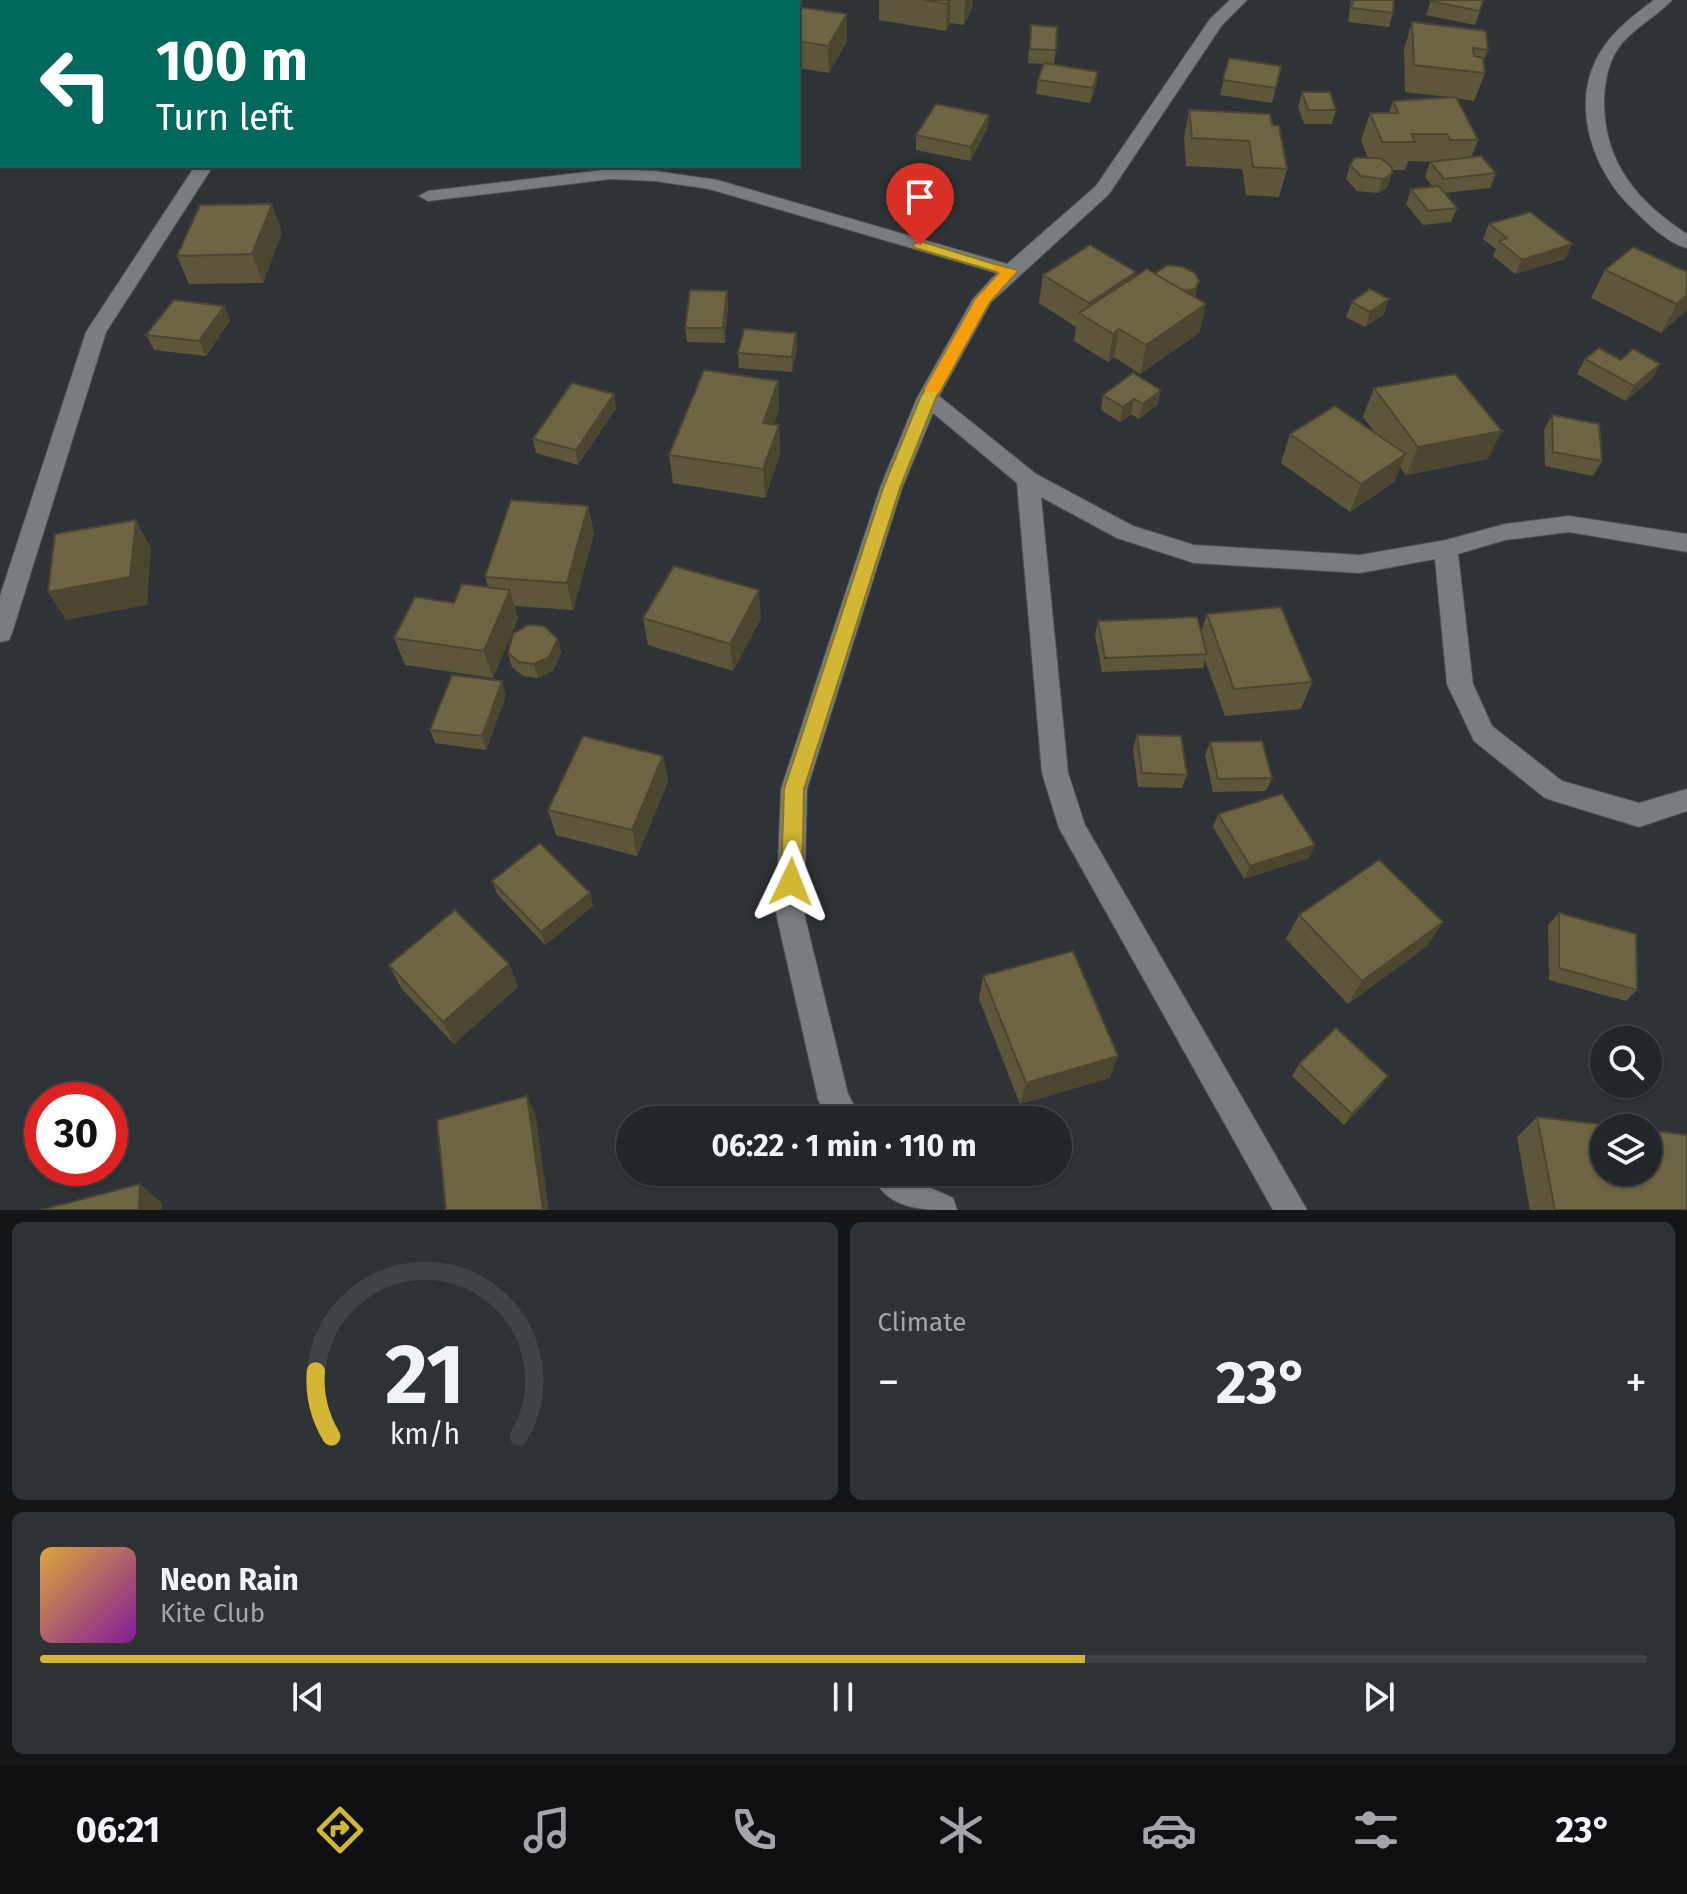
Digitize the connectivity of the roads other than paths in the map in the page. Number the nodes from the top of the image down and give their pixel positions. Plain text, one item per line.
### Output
1 (1239, 0) edge
2 (1664, 0) edge
3 (203, 168) edge
4 (428, 196) dead end
5 (1687, 242) edge
6 (1010, 271) junction
7 (928, 398) junction
8 (1028, 480) junction
9 (1687, 543) edge
10 (1446, 549) junction
11 (0, 633) edge
12 (1687, 800) edge
13 (838, 1106) edge
14 (902, 1186) edge
15 (941, 1210) edge
16 (1291, 1210) edge

1 - 6 street
2 - 5 street
3 - 11 street
4 - 6 street
6 - 7 street
7 - 8 street
7 - 13 street
8 - 10 street
8 - 16 street
9 - 10 street
10 - 12 street
14 - 15 street

